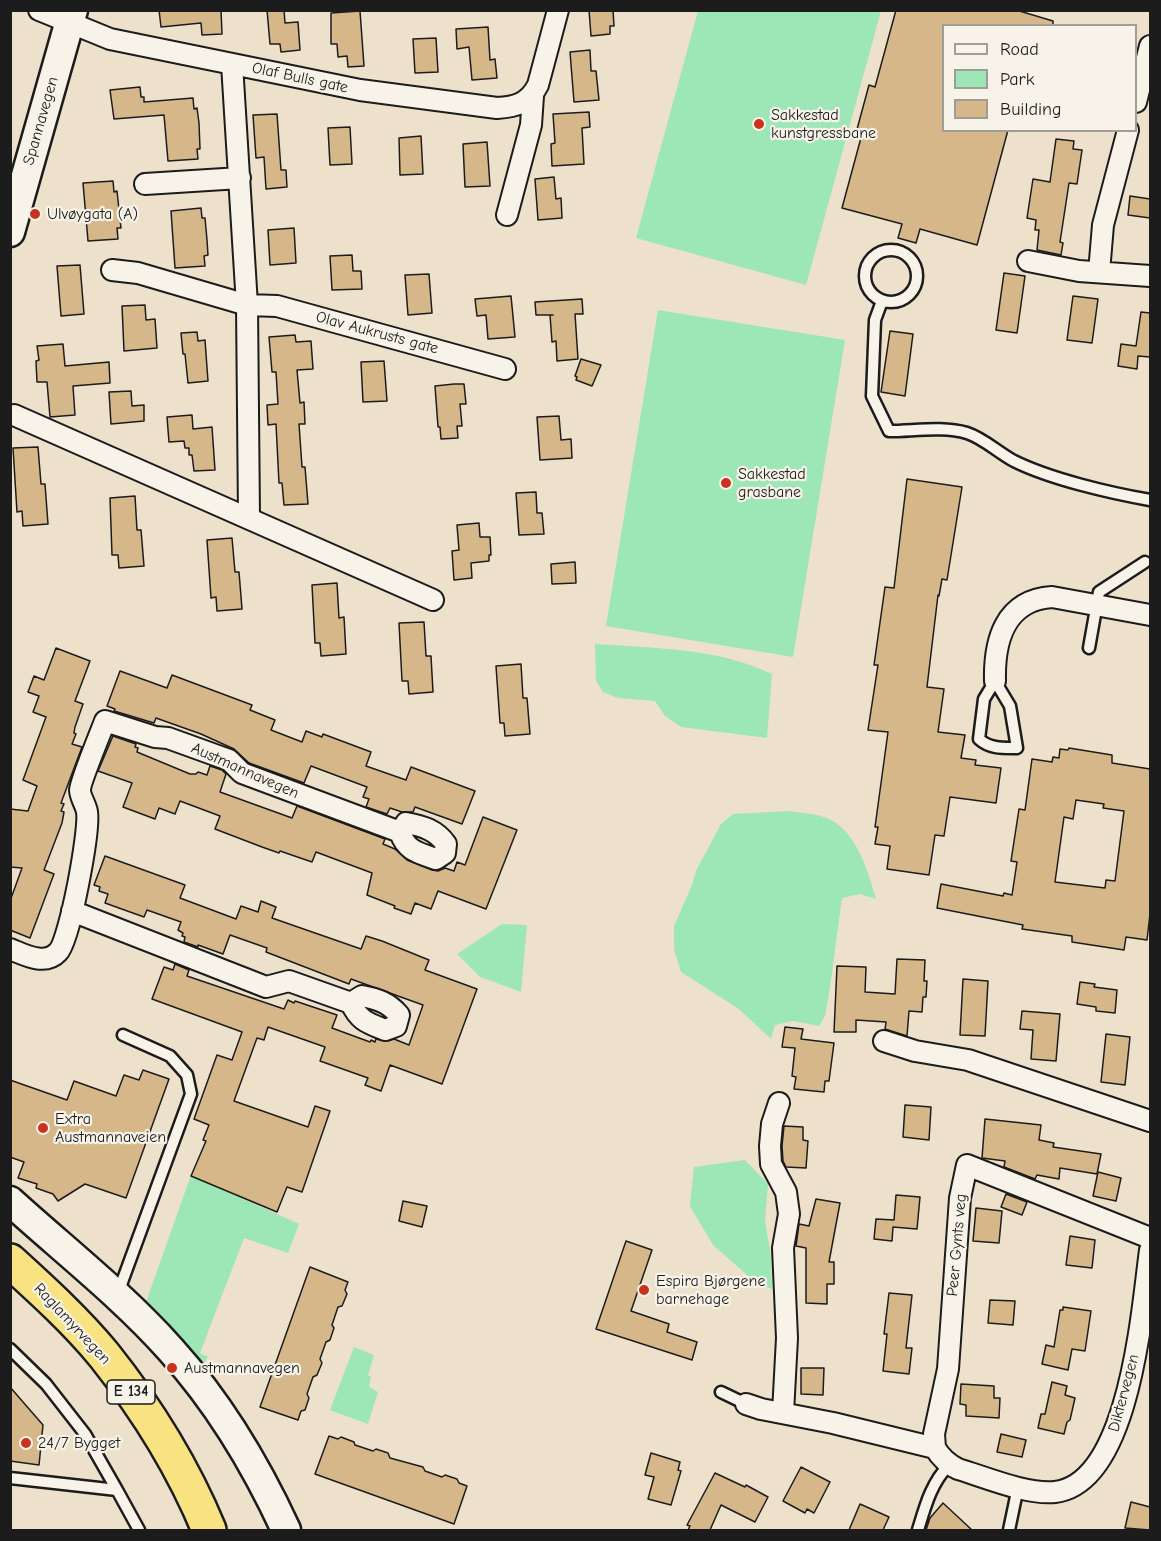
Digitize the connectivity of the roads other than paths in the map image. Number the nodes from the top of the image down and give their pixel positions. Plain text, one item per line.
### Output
1 (39, 10) edge
2 (558, 10) edge
3 (71, 17) edge
4 (1150, 46) edge
5 (232, 64) junction
6 (533, 96) junction
7 (1137, 98) edge
8 (1127, 132) edge
9 (240, 178) junction
10 (145, 184) dead end
11 (507, 215) dead end
12 (10, 232) edge
13 (1028, 261) dead end
14 (112, 270) dead end
15 (1099, 272) junction
16 (1150, 276) edge
17 (882, 301) junction
18 (247, 305) junction
19 (505, 369) dead end
20 (12, 414) edge
21 (1150, 500) edge
22 (249, 517) junction
23 (1145, 562) dead end
24 (433, 600) dead end
25 (1096, 605) junction
26 (1150, 615) edge
27 (1089, 648) dead end
28 (995, 681) junction
29 (400, 832) dead end
30 (72, 911) junction
31 (10, 949) edge
32 (351, 1003) dead end
33 (123, 1035) dead end
34 (884, 1041) dead end
35 (779, 1103) dead end
36 (1150, 1120) edge
37 (10, 1201) edge
38 (1150, 1238) edge
39 (1150, 1250) edge
40 (15, 1267) edge
41 (116, 1297) junction
42 (10, 1349) edge
43 (721, 1392) dead end
44 (746, 1404) joint
45 (783, 1413) junction
46 (935, 1448) junction
47 (949, 1465) junction
48 (10, 1478) edge
49 (1018, 1487) junction
50 (117, 1490) junction
51 (140, 1530) edge
52 (209, 1530) edge
53 (286, 1530) edge
54 (918, 1530) edge
55 (1009, 1530) edge

1 - 3 street, Olaf Bulls gate
2 - 6 street
3 - 5 street, Olaf Bulls gate
3 - 12 street, Spannavegen
4 - 7 street
5 - 6 street, Olaf Bulls gate
5 - 9 street
6 - 11 street
8 - 15 street
9 - 10 street
9 - 18 street
13 - 15 street
14 - 18 street, Olav Aukrusts gate
15 - 16 street
17 - 17 lane
17 - 21 lane
18 - 19 street, Olav Aukrusts gate
18 - 22 street
20 - 22 street
22 - 24 street
23 - 25 lane
25 - 26 street
25 - 27 lane
25 - 28 street
28 - 28 lane
29 - 30 street, Austmannavegen
30 - 31 street, Austmannavegen
30 - 32 street
33 - 41 lane
34 - 36 street
35 - 45 street
37 - 41 street
38 - 46 street, Peer Gynts veg
39 - 49 street, Diktervegen
40 - 52 highway, Raglamyrvegen / E 134
41 - 53 street
42 - 50 lane
43 - 44 lane
44 - 45 street
45 - 46 street
46 - 47 street
47 - 49 street
47 - 54 lane
48 - 50 lane
49 - 55 lane
50 - 51 lane

